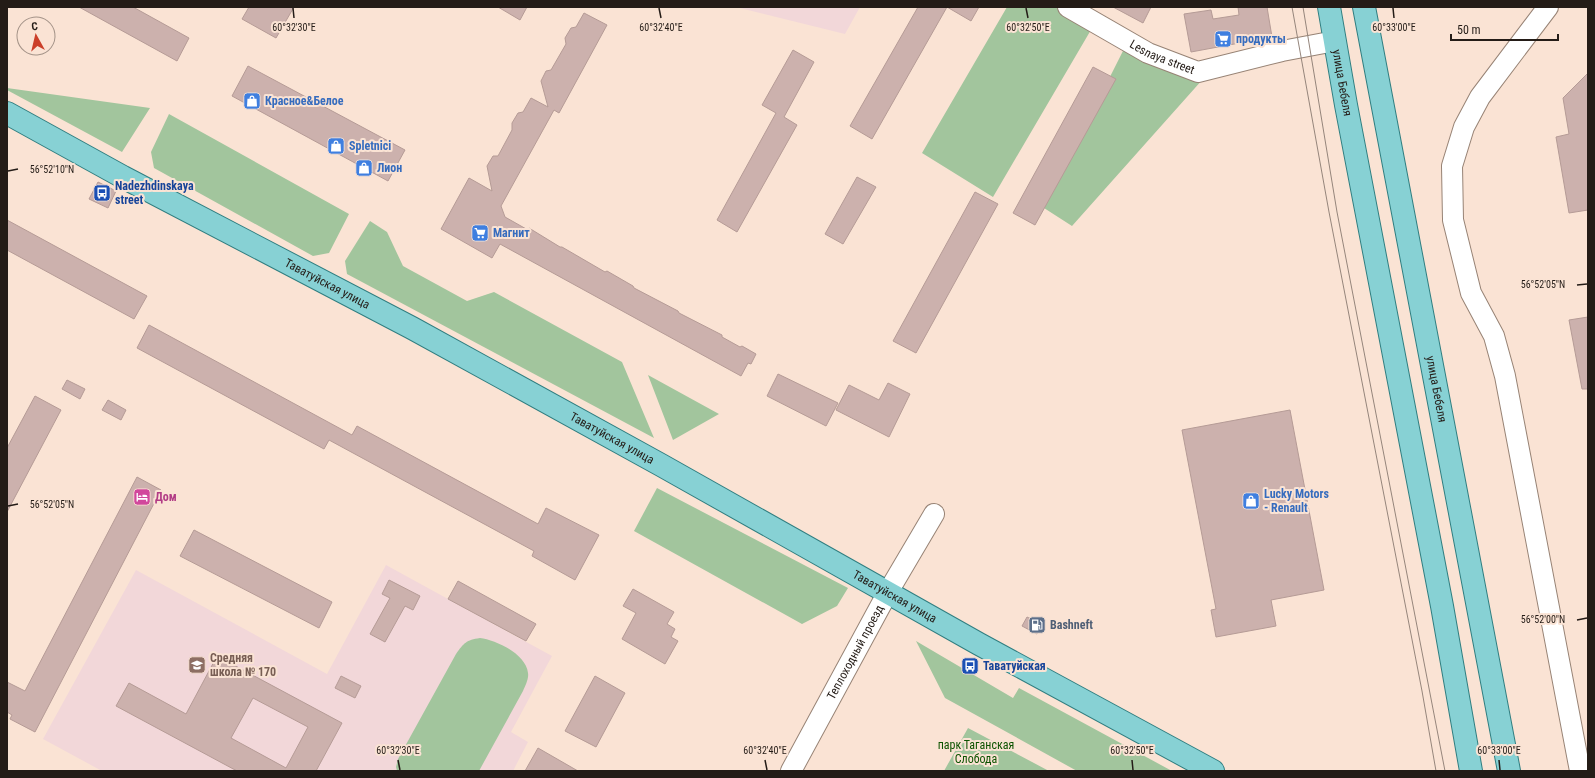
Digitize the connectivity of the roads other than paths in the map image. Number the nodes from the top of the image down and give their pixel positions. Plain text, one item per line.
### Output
1 (1068, 7) edge
2 (1329, 7) edge
3 (1364, 7) edge
4 (1548, 7) edge
5 (1335, 40) junction
6 (7, 113) edge
7 (934, 514) dead end
8 (888, 592) junction
9 (791, 771) edge
10 (1213, 771) edge
11 (1471, 771) edge
12 (1509, 771) edge
13 (1580, 771) edge

1 - 5 street, Lesnaya street
2 - 5 main road, улица Бебеля
3 - 12 main road, улица Бебеля
4 - 13 street
5 - 11 main road, улица Бебеля
6 - 8 main road, Таватуйская улица
7 - 8 street, Теплоходный проезд
8 - 9 street, Теплоходный проезд
8 - 10 main road, Таватуйская улица

